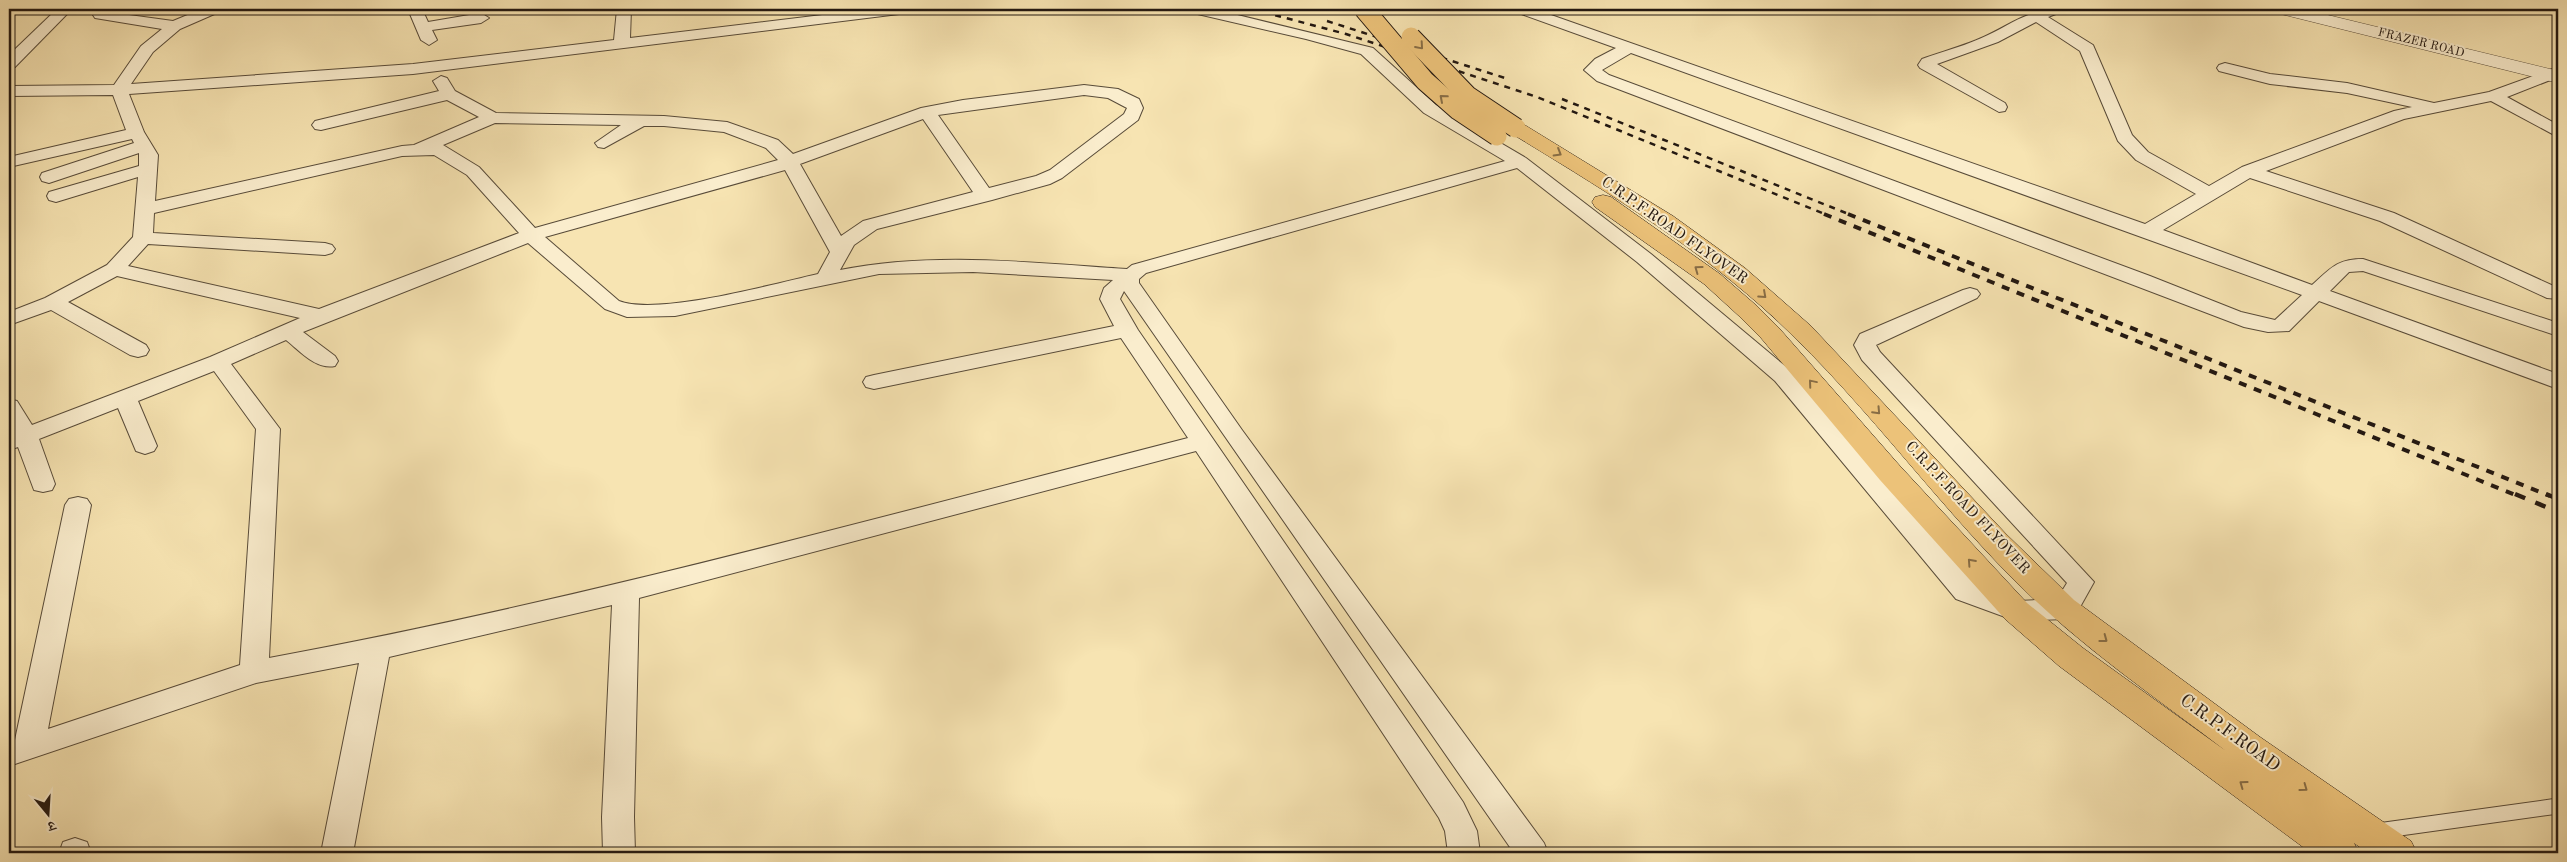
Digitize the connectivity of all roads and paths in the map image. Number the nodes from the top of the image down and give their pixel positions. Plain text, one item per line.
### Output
1 (65, 9) edge
2 (208, 9) edge
3 (624, 9) edge
4 (907, 9) edge
5 (1194, 9) edge
6 (1364, 9) edge
7 (1522, 9) edge
8 (2056, 9) edge
9 (2283, 9) edge
10 (418, 10) edge
11 (100, 15) dead end
12 (793, 15) edge
13 (2036, 16) junction
14 (481, 18) dead end
15 (1400, 22) dead end
16 (175, 26) junction
17 (423, 27) junction
18 (430, 42) dead end
19 (622, 44) junction
20 (1629, 48) junction
21 (9, 64) edge
22 (433, 67) junction
23 (2225, 68) dead end
24 (2556, 74) edge
25 (119, 90) junction
26 (9, 91) edge
27 (449, 94) junction
28 (2493, 96) junction
29 (1999, 106) dead end
30 (2435, 108) junction
31 (927, 112) junction
32 (493, 118) junction
33 (568, 120) junction
34 (640, 121) junction
35 (321, 126) dead end
36 (2558, 132) edge
37 (546, 138) dead end
38 (141, 139) junction
39 (604, 144) dead end
40 (419, 149) junction
41 (9, 162) edge
42 (790, 162) junction
43 (1520, 162) junction
44 (147, 169) junction
45 (2248, 171) junction
46 (49, 177) dead end
47 (2210, 194) junction
48 (56, 196) dead end
49 (985, 196) junction
50 (146, 209) junction
51 (2147, 231) junction
52 (531, 235) junction
53 (144, 238) junction
54 (326, 249) dead end
55 (840, 252) junction
56 (114, 269) junction
57 (1129, 275) junction
58 (825, 280) junction
59 (1970, 294) dead end
60 (2316, 294) junction
61 (2554, 294) dead end
62 (52, 302) junction
63 (321, 316) junction
64 (9, 319) edge
65 (287, 330) junction
66 (1127, 330) junction
67 (2558, 330) edge
68 (138, 350) dead end
69 (327, 361) dead end
70 (218, 362) junction
71 (874, 382) dead end
72 (2558, 382) edge
73 (125, 397) junction
74 (9, 406) edge
75 (17, 439) edge
76 (1202, 442) junction
77 (145, 446) dead end
78 (43, 484) dead end
79 (78, 505) dead end
80 (626, 592) junction
81 (2065, 609) junction
82 (2016, 611) junction
83 (376, 648) junction
84 (254, 672) junction
85 (19, 750) edge
86 (2558, 806) edge
87 (2367, 832) junction
88 (337, 853) edge
89 (619, 853) edge
90 (1464, 853) edge
91 (1532, 853) edge
92 (2340, 853) edge
93 (2398, 853) edge

1 - 21 street
2 - 16 street
3 - 19 street
4 - 12 street
5 - 43 street
82 -> 6 main road, C.R.P.F.ROAD FLYOVER, bridge
7 - 20 street
8 - 13 street
9 - 24 street, FRAZER ROAD
10 - 17 street
11 - 16 street
12 - 19 street
13 - 29 street
13 - 47 street
14 - 17 street
15 -> 81 main road, C.R.P.F.ROAD FLYOVER, bridge
16 - 25 street
17 - 18 street
19 - 22 street
20 - 51 street
20 - 60 street
22 - 25 street
22 - 27 street
23 - 30 street
24 - 28 street
25 - 26 street
25 - 38 street
27 - 32 street
27 - 35 street
28 - 30 street
28 - 36 street
30 - 45 street
31 - 42 street
31 - 49 street
31 - 49 street
32 - 33 street
32 - 40 street
33 - 34 street
33 - 37 street
34 - 39 street
34 - 42 street
38 - 41 street
38 - 44 street
38 - 46 street
40 - 50 street
40 - 52 street
42 - 52 street
42 - 55 street
43 - 57 street
43 - 82 street
44 - 48 street
44 - 50 street
45 - 47 street
45 - 61 street
47 - 51 street
49 - 55 street
50 - 53 street
51 - 60 street
52 - 58 street
52 - 63 street
53 - 54 street
53 - 56 street
55 - 58 street
56 - 62 street
56 - 63 street
57 - 58 street
57 - 66 street
57 - 91 street
59 - 81 street
60 - 67 street
60 - 72 street
62 - 64 street
62 - 68 street
63 - 65 street
65 - 69 street
65 - 70 street
66 - 71 street
66 - 76 street
70 - 73 street
70 - 84 street
73 - 75 street
73 - 77 street
74 - 75 street
75 - 78 street
76 - 80 street
76 - 90 street
79 - 85 street
80 - 83 street
80 - 89 street
81 - 82 street
81 -> 87 main road, C.R.P.F.ROAD
92 -> 82 main road, C.R.P.F.ROAD
83 - 84 street
83 - 88 street
84 - 85 street
86 - 87 lane
87 - 93 main road, C.R.P.F.ROAD

